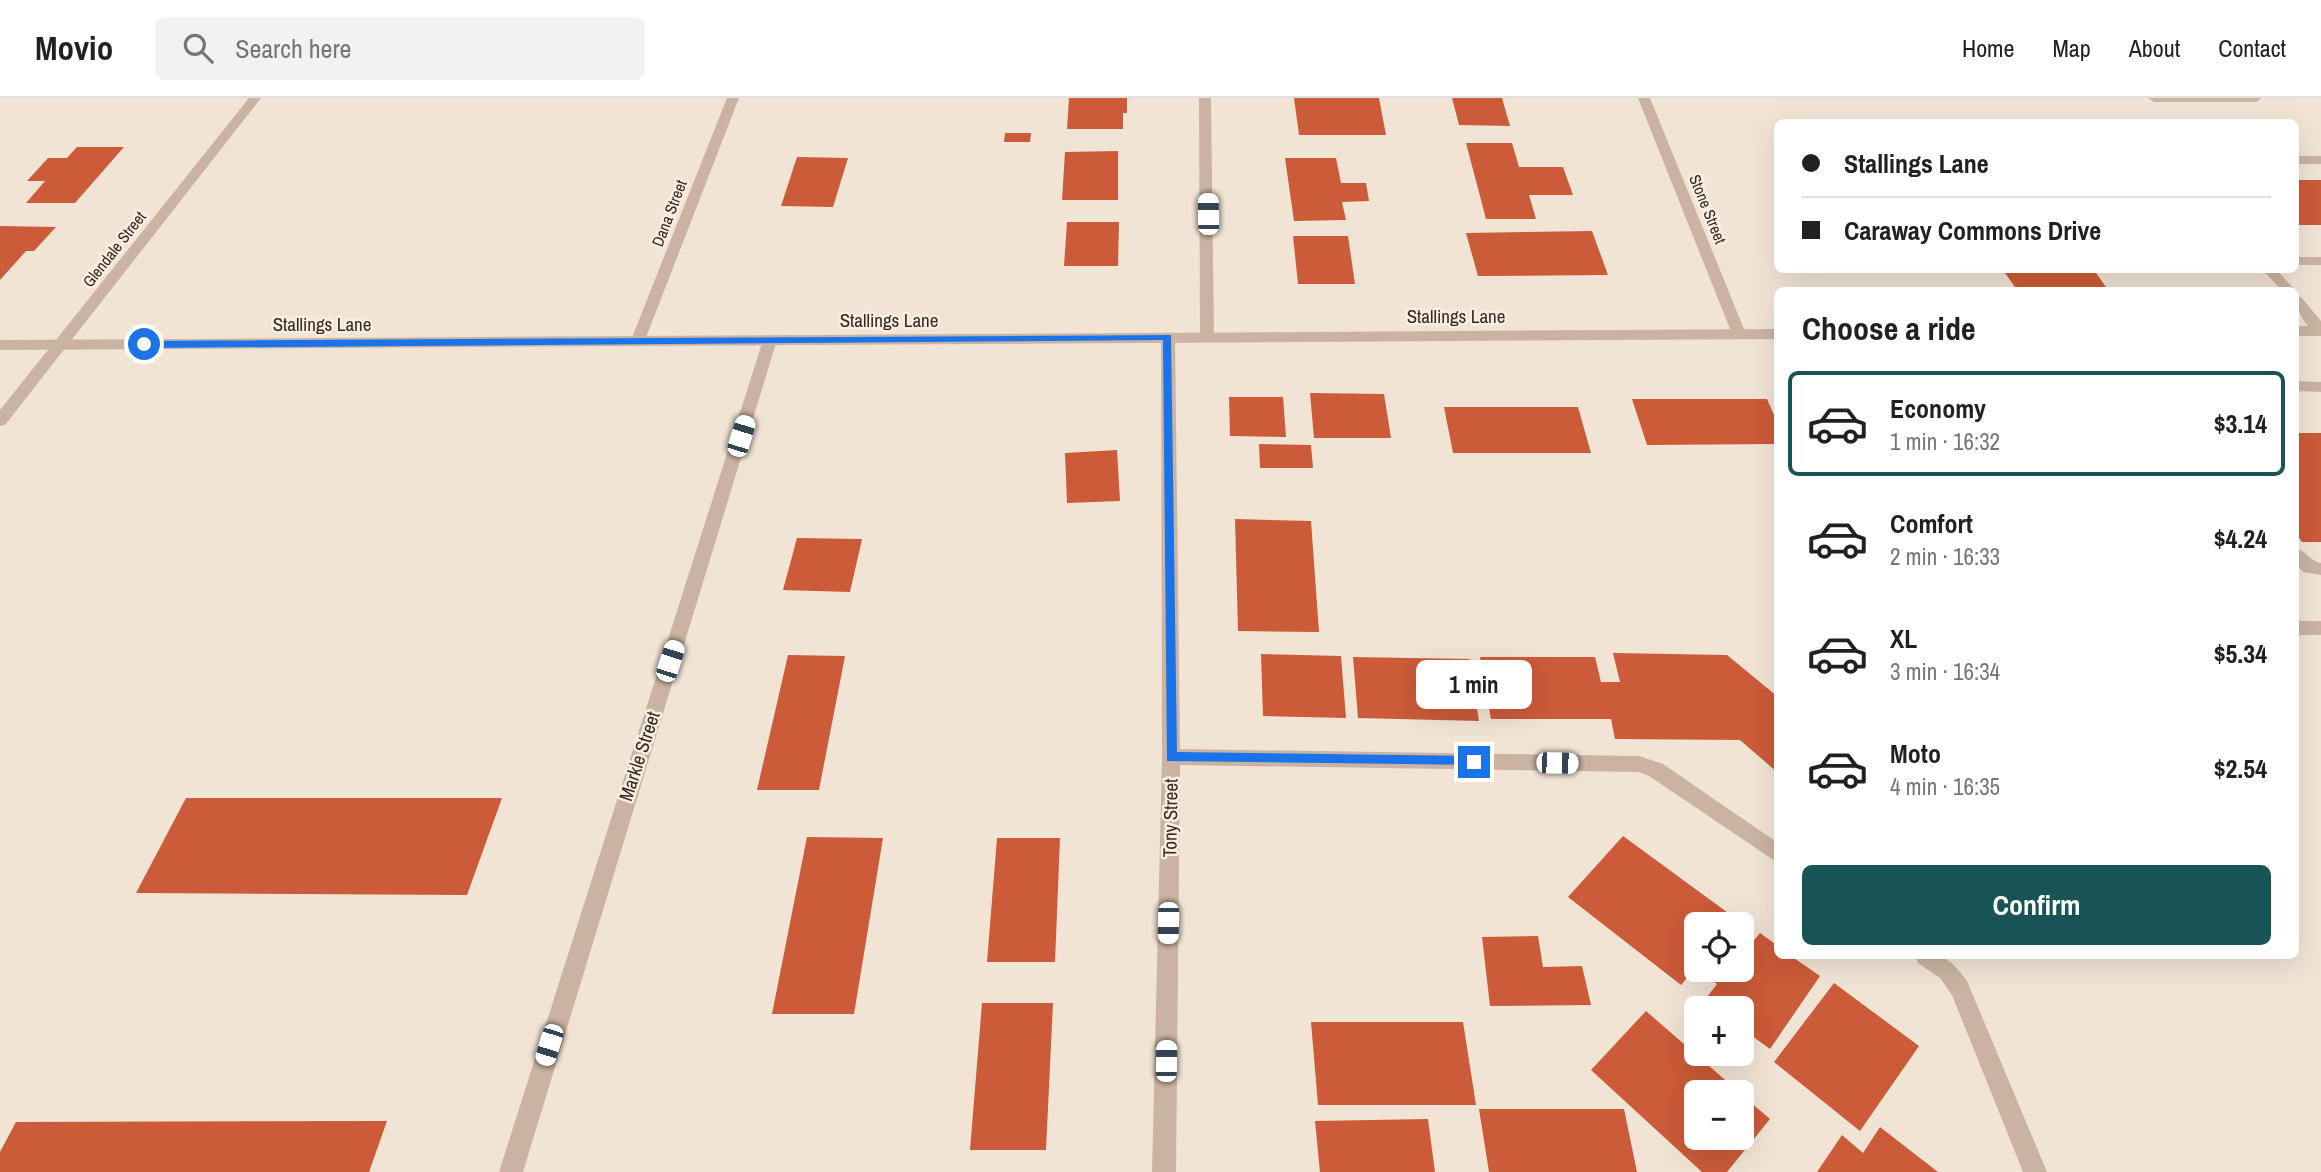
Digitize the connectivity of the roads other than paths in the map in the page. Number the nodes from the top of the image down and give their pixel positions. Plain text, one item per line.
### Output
1 (255, 98) edge
2 (733, 98) edge
3 (1205, 98) edge
4 (1644, 98) edge
5 (2154, 98) edge
6 (2256, 98) edge
7 (2299, 160) edge
8 (2321, 160) edge
9 (2299, 261) edge
10 (2321, 261) edge
11 (2273, 273) edge
12 (2285, 287) edge
13 (2299, 304) edge
14 (2321, 330) edge
15 (2299, 331) edge
16 (1739, 334) junction
17 (1774, 334) edge
18 (1168, 337) junction
19 (1207, 337) junction
20 (638, 340) junction
21 (770, 340) junction
22 (0, 345) edge
23 (61, 345) junction
24 (2299, 386) edge
25 (2321, 387) edge
26 (0, 421) edge
27 (2299, 557) edge
28 (2321, 569) edge
29 (2299, 628) edge
30 (2321, 628) edge
31 (1171, 757) junction
32 (1774, 851) edge
33 (1929, 959) edge
34 (511, 1172) edge
35 (1164, 1172) edge
36 (2035, 1172) edge

1 - 23 street, Glendale Street
2 - 20 street, Dana Street
3 - 19 street
4 - 16 street, Stone Street
5 - 6 street
7 - 8 street
9 - 10 street
11 - 12 street
13 - 14 street
14 - 15 street
16 - 17 street, Stallings Lane
16 - 19 street, Stallings Lane
18 - 19 street, Stallings Lane
18 - 21 street, Stallings Lane
18 - 31 street, Tony Street
20 - 21 street, Stallings Lane
20 - 23 street, Stallings Lane
21 - 34 street, Markle Street
22 - 23 street, Stallings Lane
23 - 26 street, Glendale Street
24 - 25 street
27 - 28 street
29 - 30 street
31 - 32 street
31 - 35 street, Tony Street
33 - 36 street

